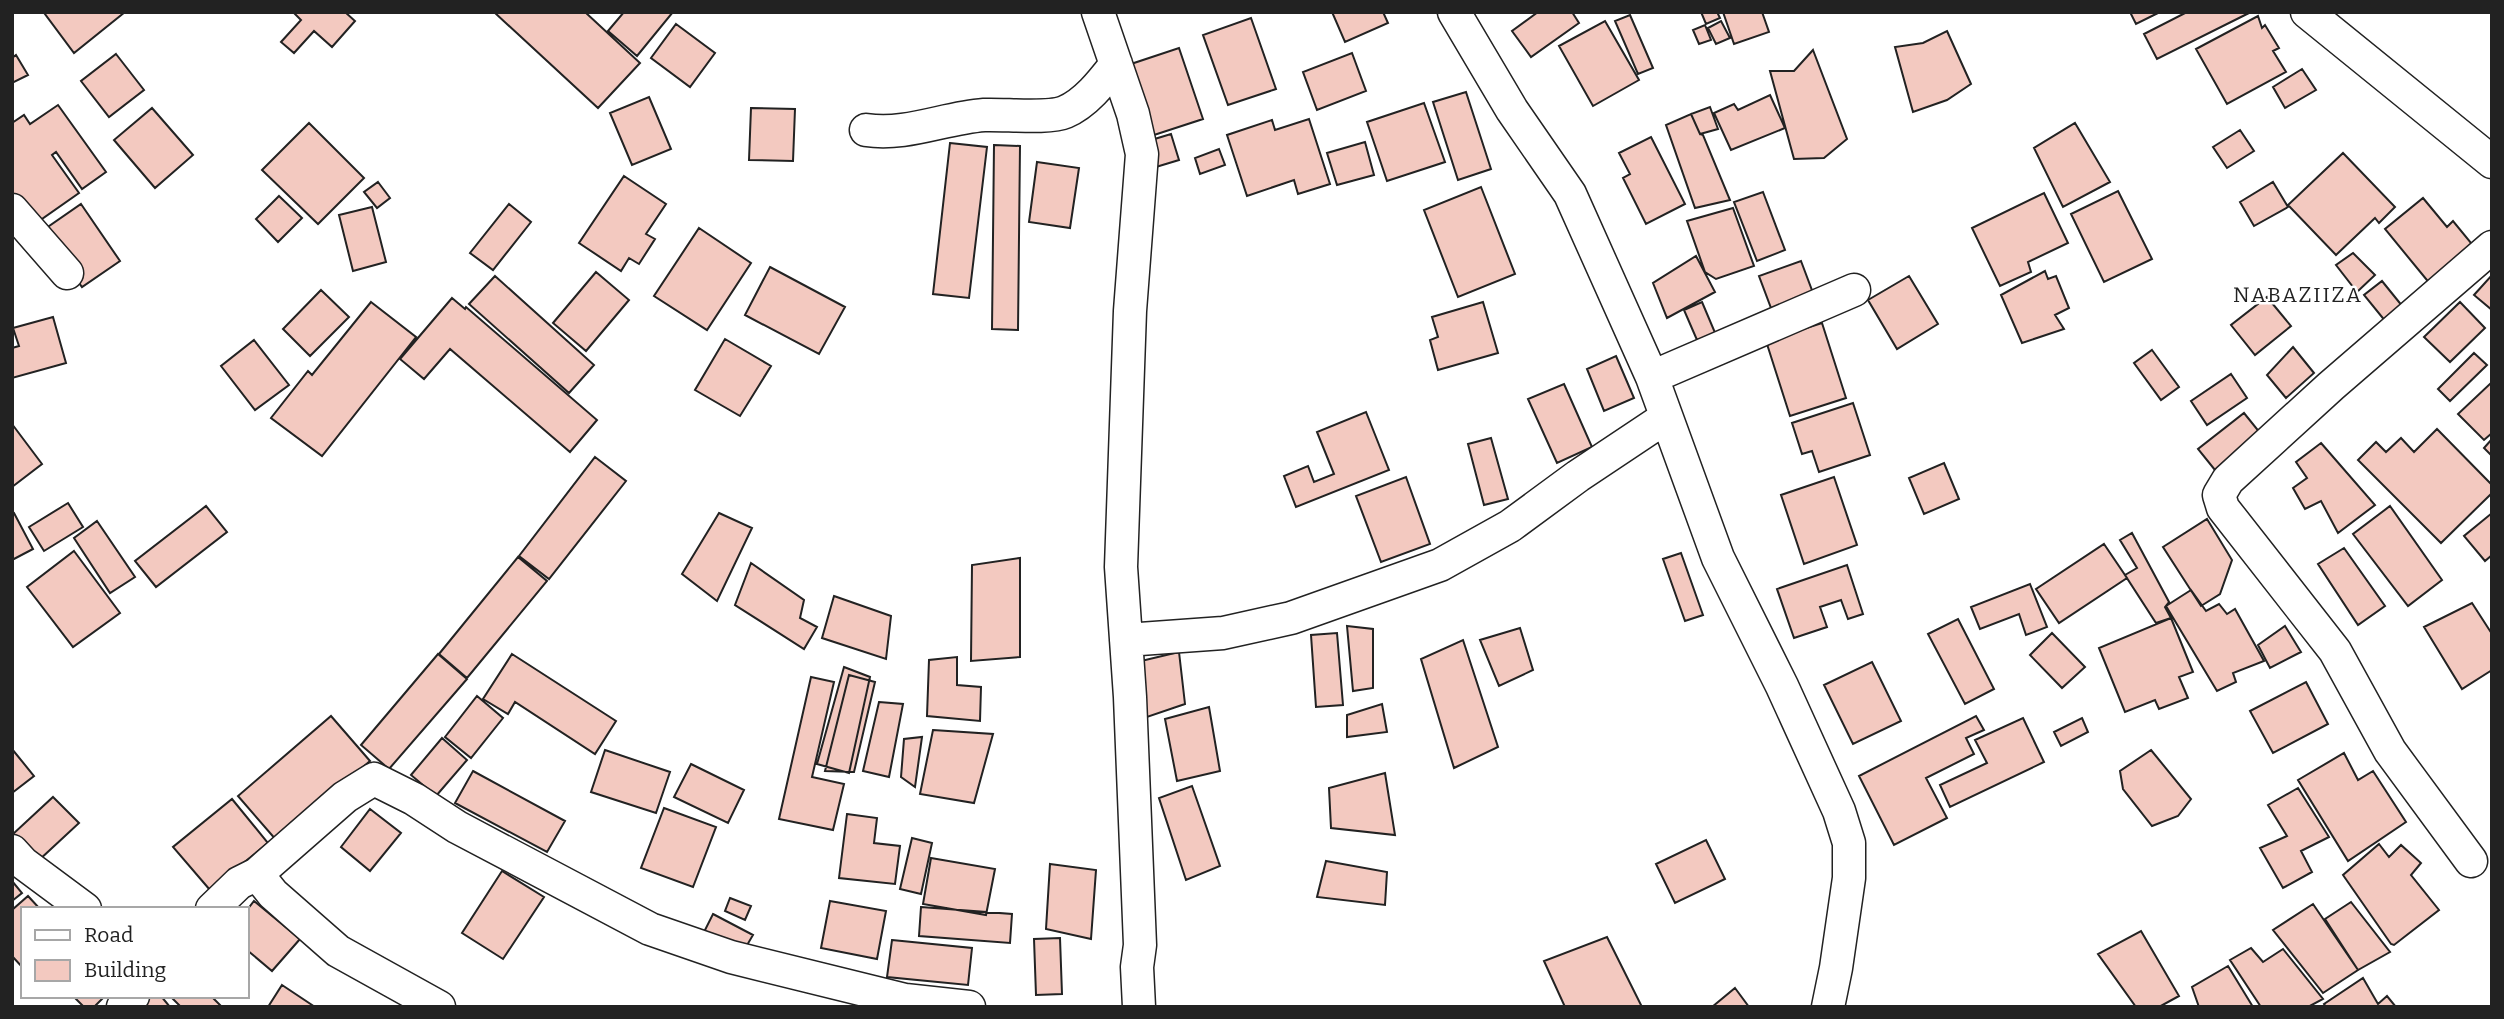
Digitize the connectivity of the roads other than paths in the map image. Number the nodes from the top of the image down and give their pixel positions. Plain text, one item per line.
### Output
1 (1098, 12) edge
2 (1454, 12) edge
3 (2307, 12) edge
4 (1116, 64) junction
5 (866, 130) dead end
6 (2492, 162) edge
7 (12, 210) edge
8 (2492, 247) edge
9 (66, 273) dead end
10 (1854, 289) dead end
11 (1651, 377) junction
12 (1665, 418) junction
13 (1126, 640) junction
14 (12, 851) edge
15 (2471, 861) dead end
16 (257, 874) junction
17 (82, 907) edge
18 (214, 907) edge
19 (439, 1007) edge
20 (969, 1007) edge
21 (1139, 1007) edge
22 (1828, 1007) edge

1 - 4 street
2 - 11 street
3 - 6 street
4 - 5 street
4 - 13 street
7 - 9 street
8 - 15 street
10 - 11 street
11 - 12 street
12 - 13 street
12 - 22 street
13 - 21 street
14 - 17 street
16 - 18 street
16 - 19 street
16 - 20 street

